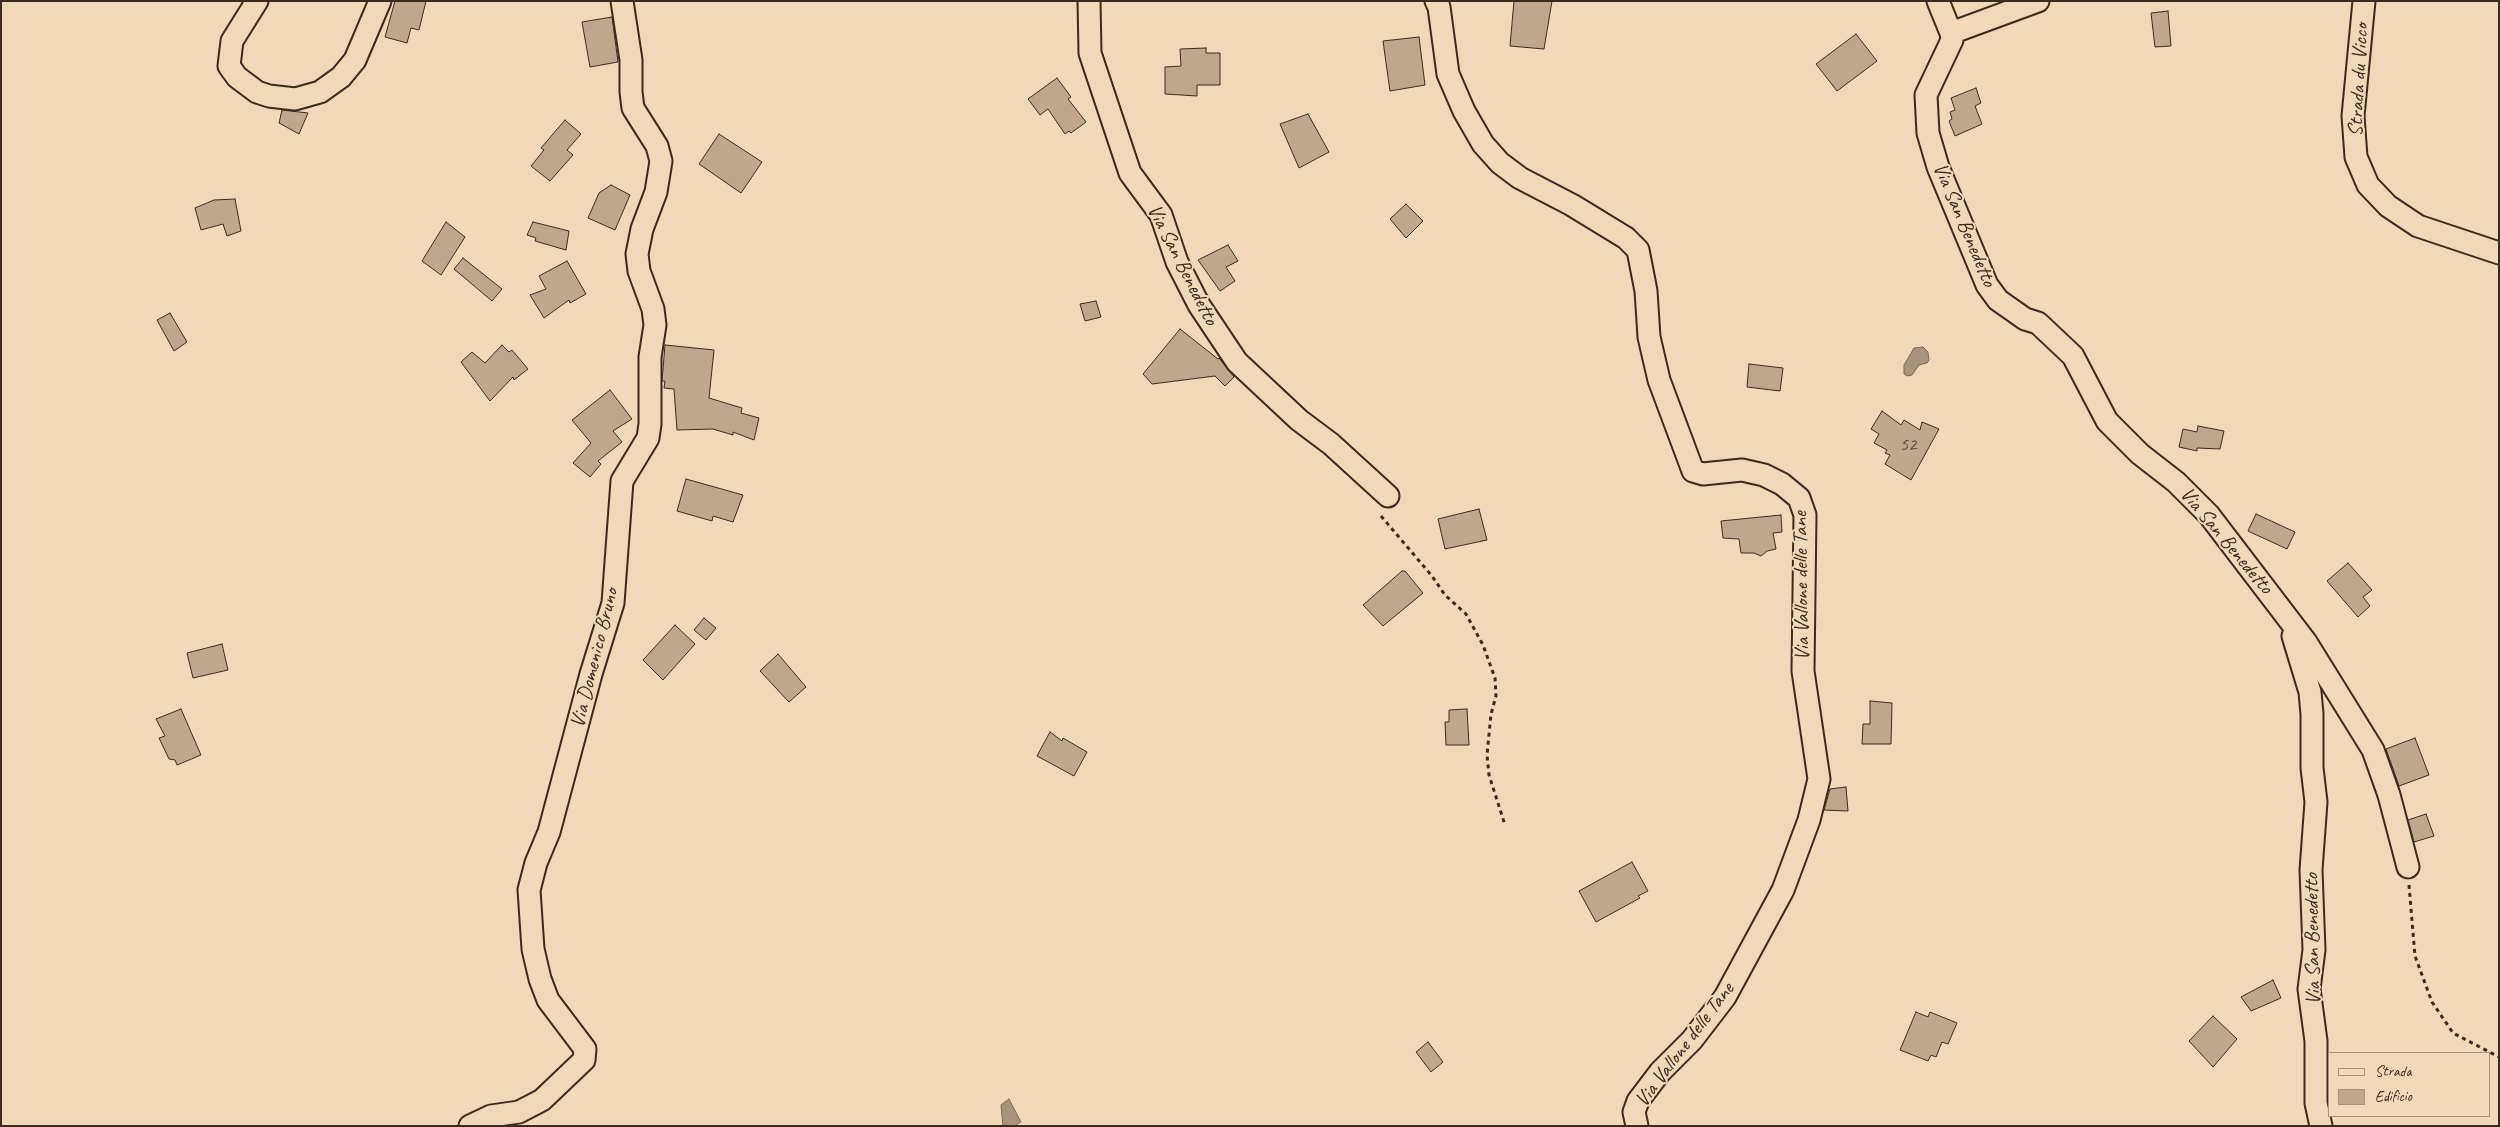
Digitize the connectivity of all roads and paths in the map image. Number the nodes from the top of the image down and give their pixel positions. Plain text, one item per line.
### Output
1 (257, 1) edge
2 (380, 1) edge
3 (622, 1) edge
4 (1089, 1) edge
5 (1436, 1) edge
6 (1938, 1) edge
7 (2038, 1) edge
8 (2364, 1) edge
9 (1951, 33) junction
10 (2499, 254) edge
11 (1384, 504) joint
12 (2280, 608) junction
13 (1505, 825) dead end
14 (2408, 867) joint
15 (2489, 1052) edge
16 (470, 1126) edge
17 (1637, 1126) edge
18 (2321, 1126) edge

1 - 2 street
3 - 16 street, Via Domenico Bruno
4 - 11 street, Via San Benedetto
5 - 17 street, Via Vallone delle Tane
6 - 9 street
7 - 9 street
8 - 10 street, Strada du Vicco
9 - 12 street, Via San Benedetto
11 - 13 path
12 - 14 street, Via San Benedetto
12 - 18 street, Via San Benedetto
14 - 15 path

